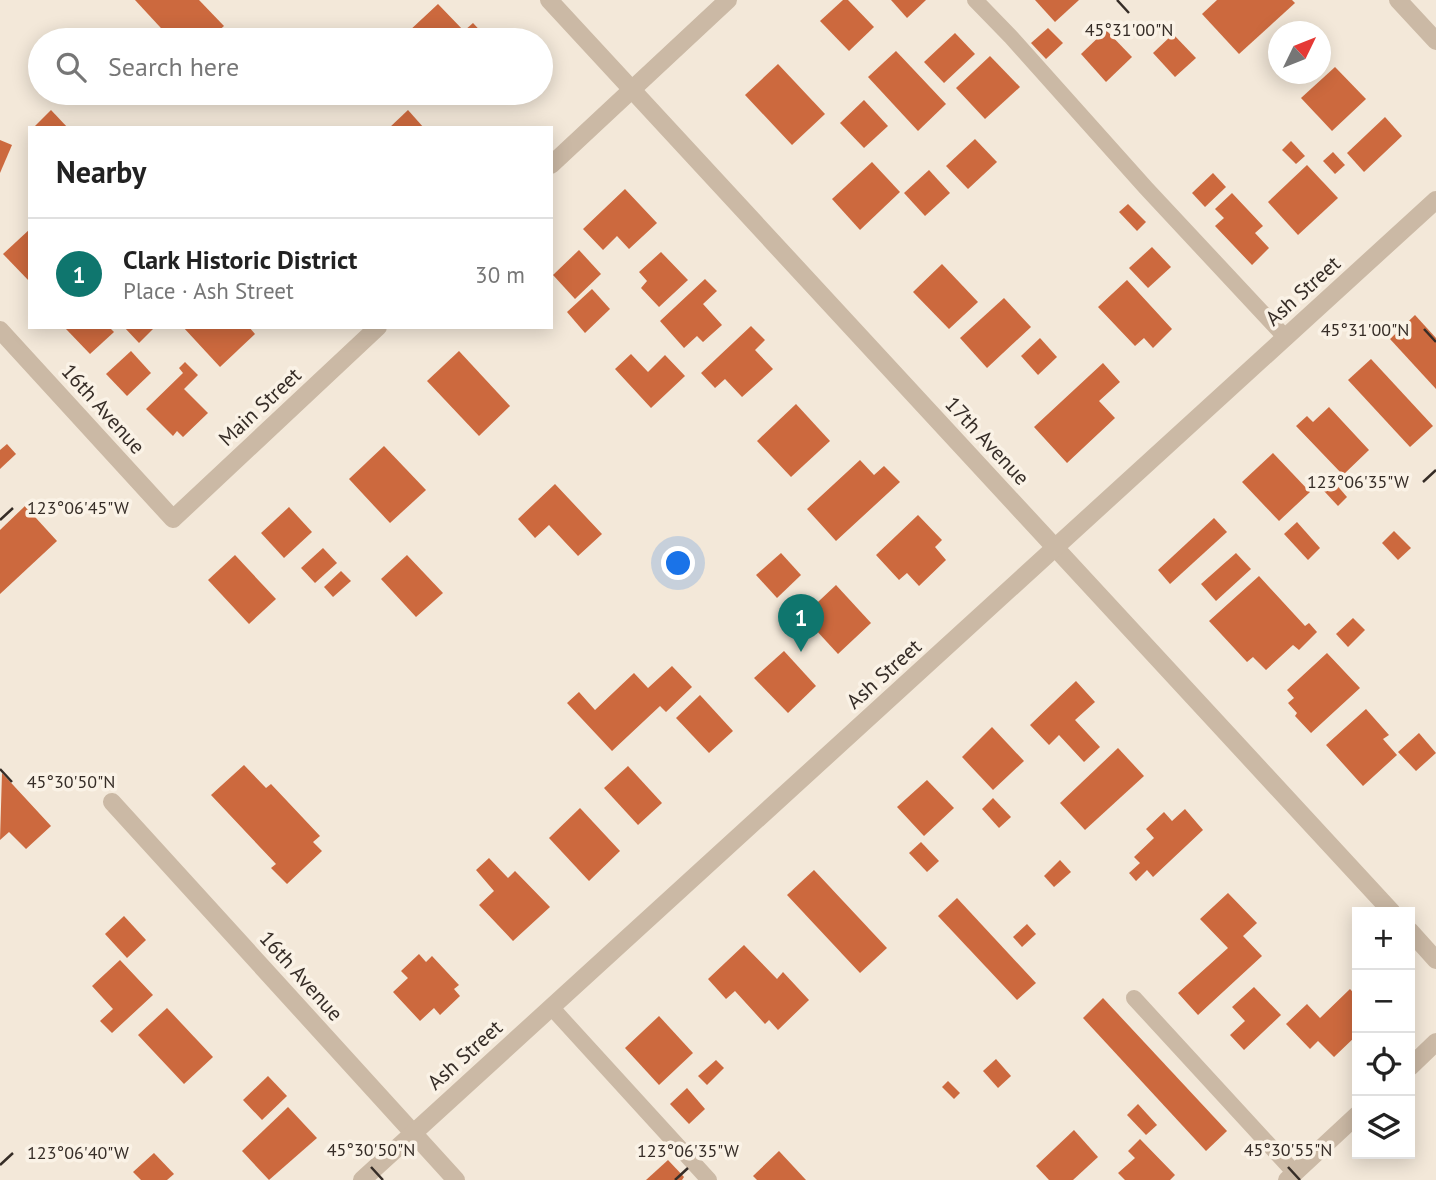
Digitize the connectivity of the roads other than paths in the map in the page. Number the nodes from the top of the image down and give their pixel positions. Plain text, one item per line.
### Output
1 (549, 0) edge
2 (728, 0) edge
3 (975, 0) edge
4 (1398, 0) edge
5 (1436, 41) edge
6 (632, 90) junction
7 (553, 164) edge
8 (1436, 200) edge
9 (376, 329) edge
10 (0, 330) edge
11 (1286, 338) junction
12 (173, 519) joint
13 (1056, 548) junction
14 (113, 802) dead end
15 (1387, 907) edge
16 (1415, 937) edge
17 (1436, 960) edge
18 (1134, 998) dead end
19 (552, 1008) junction
20 (1436, 1042) edge
21 (1415, 1062) edge
22 (1352, 1120) edge
23 (413, 1133) junction
24 (1291, 1176) edge
25 (362, 1180) edge
26 (456, 1180) edge
27 (709, 1180) edge

1 - 6 street, 17th Avenue
2 - 6 street
3 - 11 lane
4 - 5 street
6 - 7 street
6 - 13 street, 17th Avenue
8 - 11 street, Ash Street
9 - 12 street, Main Street
10 - 12 street, 16th Avenue
11 - 13 street, Ash Street
13 - 15 street, 17th Avenue
13 - 19 street, Ash Street
14 - 23 street, 16th Avenue
16 - 17 street
18 - 24 lane
19 - 23 street, Ash Street
19 - 27 lane
20 - 21 street
22 - 24 street
23 - 25 street, Ash Street
23 - 26 street, 16th Avenue

